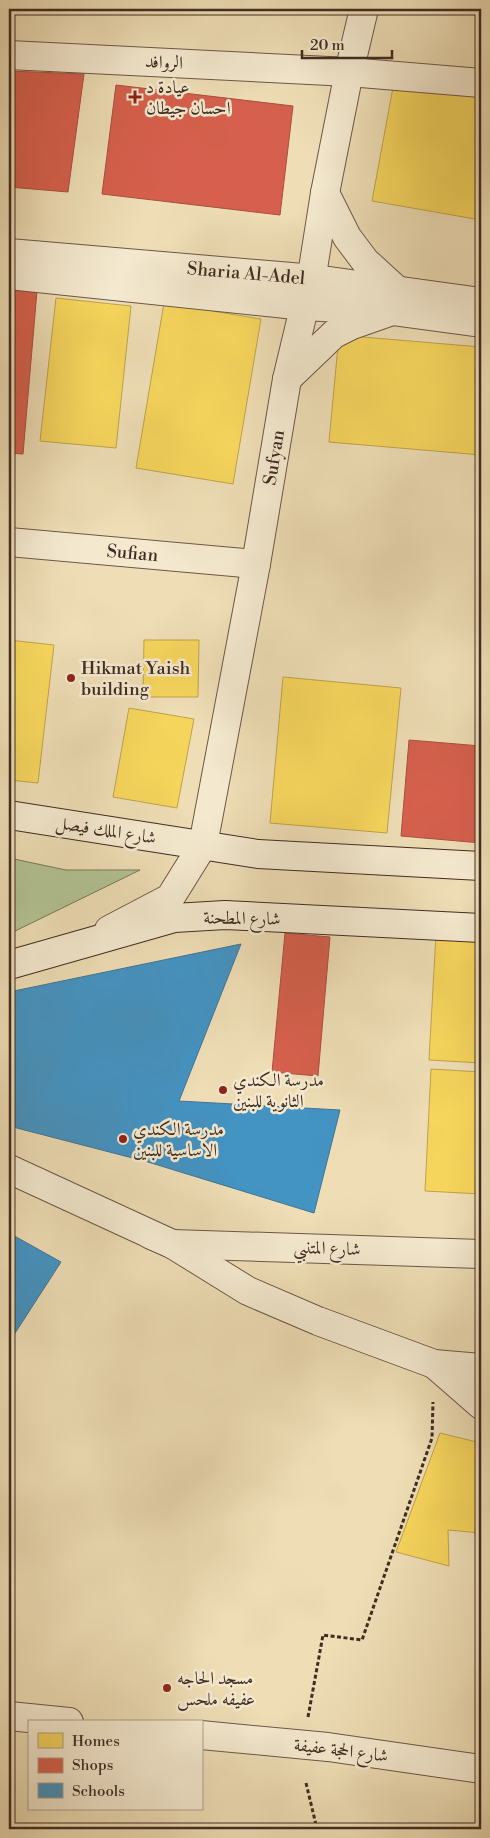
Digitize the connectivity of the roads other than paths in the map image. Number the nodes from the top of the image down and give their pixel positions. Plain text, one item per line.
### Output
1 (364, 9) edge
2 (9, 55) edge
3 (349, 72) junction
4 (481, 83) edge
5 (324, 192) junction
6 (9, 253) edge
7 (9, 275) edge
8 (311, 279) junction
9 (395, 302) junction
10 (481, 302) edge
11 (305, 306) junction
12 (481, 323) edge
13 (287, 380) junction
14 (9, 542) edge
15 (256, 564) junction
16 (9, 815) edge
17 (203, 846) junction
18 (481, 866) edge
19 (481, 928) edge
20 (83, 944) junction
21 (9, 965) edge
22 (9, 1169) edge
23 (154, 1236) junction
24 (481, 1254) edge
25 (434, 1364) junction
26 (481, 1368) edge
27 (481, 1405) edge
28 (9, 1716) edge
29 (49, 1720) edge
30 (202, 1735) edge
31 (481, 1769) edge

1 - 3 street, Sufyan
2 - 3 street, الروافد
3 - 4 street, الروافد
3 - 5 street, Sufyan
5 - 8 street, Sufyan
5 - 9 street
6 - 8 street, Sharia Al-Adel
7 - 11 street, Sharia Al-Adel
8 - 9 street, Sharia Al-Adel
8 - 11 street, Sufyan
9 - 10 street, Sharia Al-Adel
9 - 11 street, Sharia Al-Adel
9 - 12 street, Sharia Al-Adel
9 - 13 street
11 - 13 street, Sufyan
13 - 15 street, Sufyan
14 - 15 street, Sufian
15 - 17 street, Sufyan
16 - 17 street, شارع الملك فيصل
17 - 18 street
17 - 20 street
19 - 20 street, شارع المطحنة
20 - 21 street, شارع المطحنة
22 - 23 street
23 - 24 street, شارع المتنبي
23 - 25 street
25 - 26 street
25 - 27 street
28 - 29 street
30 - 31 street, شارع الحجة عفيفة

